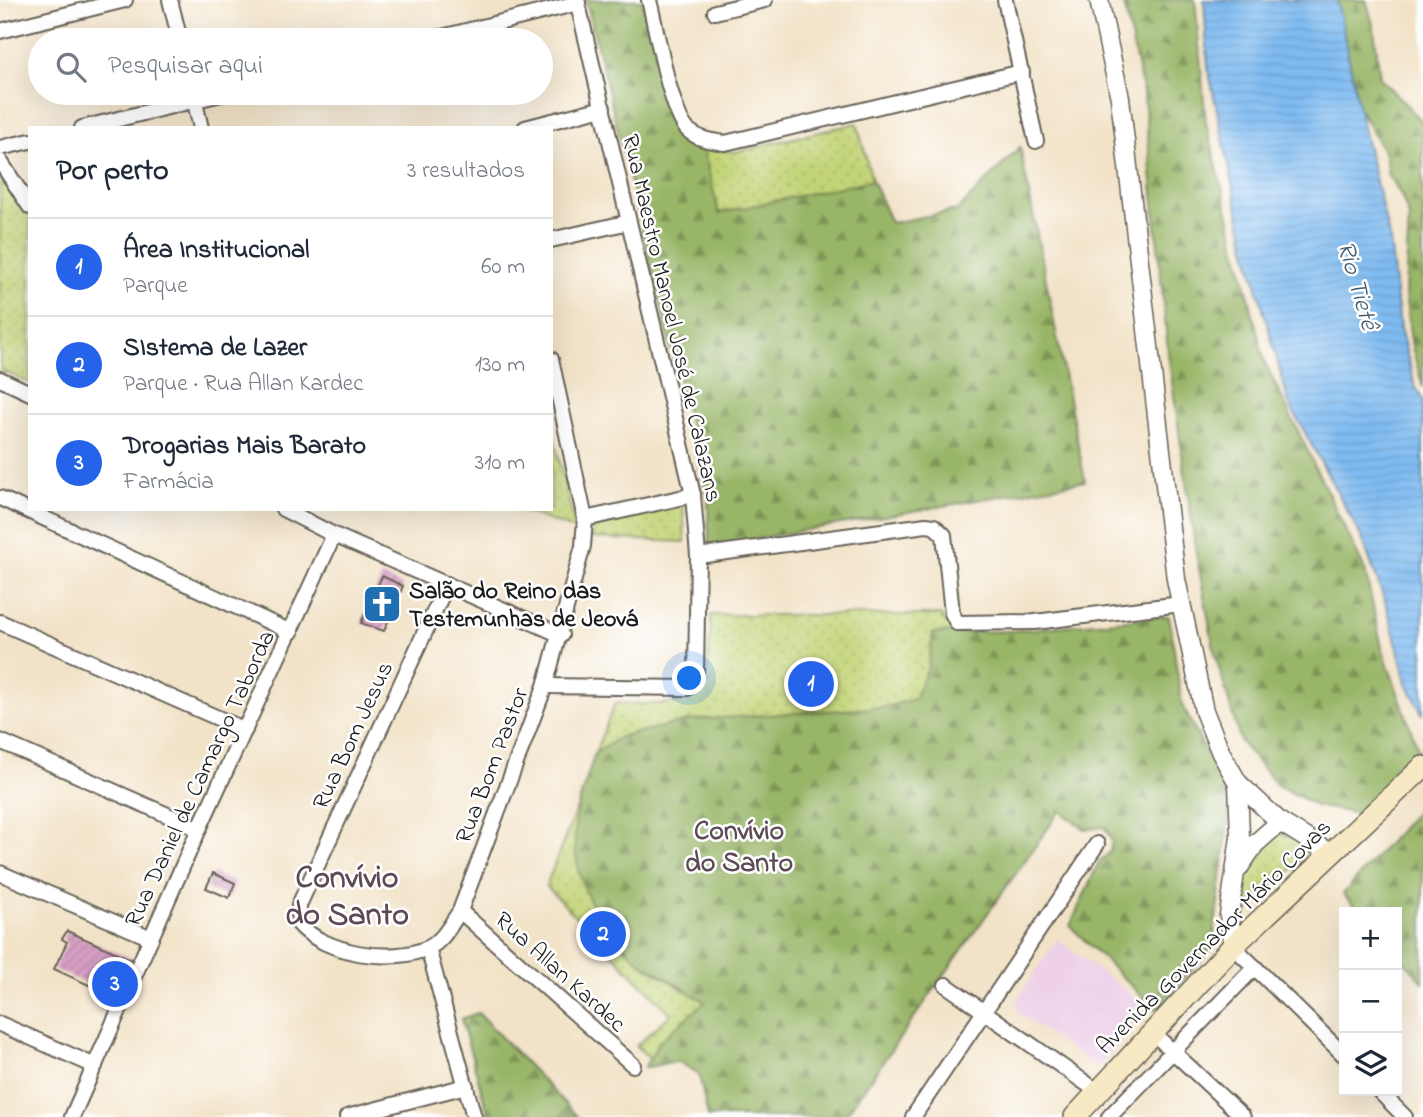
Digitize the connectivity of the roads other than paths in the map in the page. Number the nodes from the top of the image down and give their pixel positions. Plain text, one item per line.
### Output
1 (125, 0) edge
2 (170, 0) edge
3 (649, 0) edge
4 (765, 0) edge
5 (1005, 0) edge
6 (1099, 0) edge
7 (578, 1) edge
8 (715, 12) dead end
9 (177, 28) edge
10 (476, 28) edge
11 (0, 31) edge
12 (1021, 72) junction
13 (164, 105) edge
14 (195, 105) edge
15 (603, 108) junction
16 (89, 126) edge
17 (200, 126) edge
18 (532, 126) edge
19 (28, 141) edge
20 (1036, 141) dead end
21 (0, 148) edge
22 (0, 161) edge
23 (28, 204) edge
24 (629, 222) junction
25 (553, 240) edge
26 (553, 368) edge
27 (0, 379) edge
28 (28, 392) edge
29 (693, 495) junction
30 (0, 498) edge
31 (28, 511) edge
32 (28, 511) edge
33 (290, 511) edge
34 (585, 519) junction
35 (334, 535) junction
36 (698, 556) junction
37 (447, 584) junction
38 (1181, 604) junction
39 (0, 622) edge
40 (291, 632) junction
41 (561, 635) junction
42 (545, 686) junction
43 (245, 730) junction
44 (0, 741) edge
45 (1423, 767) edge
46 (1238, 783) junction
47 (1280, 822) junction
48 (199, 829) junction
49 (1097, 844) dead end
50 (1330, 853) junction
51 (0, 873) edge
52 (1233, 877) junction
53 (460, 911) junction
54 (151, 939) junction
55 (1233, 946) junction
56 (428, 948) junction
57 (1255, 967) junction
58 (946, 985) dead end
59 (984, 1013) junction
60 (0, 1024) edge
61 (1153, 1033) junction
62 (1339, 1050) edge
63 (1174, 1051) junction
64 (633, 1065) dead end
65 (94, 1066) junction
66 (466, 1086) junction
67 (1097, 1091) junction
68 (1384, 1096) edge
69 (916, 1116) edge
70 (72, 1117) edge
71 (347, 1117) edge
72 (474, 1117) edge
73 (1075, 1117) edge
74 (1109, 1117) edge
75 (1243, 1117) edge
76 (1405, 1117) edge

1 - 11 street
2 - 9 street
3 - 12 street
4 - 8 street
5 - 12 street
6 - 38 street
7 - 10 street
7 - 15 street, Rua Maestro Manoel José de Calazans
12 - 20 street
13 - 16 street
14 - 17 street
15 - 18 street
15 - 24 street, Rua Maestro Manoel José de Calazans
19 - 21 street
22 - 23 street
24 - 25 street
24 - 29 street, Rua Maestro Manoel José de Calazans
26 - 34 street, Rua Bom Pastor
27 - 28 street
29 - 34 street
29 - 36 street, Rua Maestro Manoel José de Calazans
30 - 32 street
31 - 40 street
33 - 35 street
34 - 41 street, Rua Bom Pastor
35 - 37 street
35 - 40 street, Rua Daniel de Camargo Taborda
36 - 38 street
36 - 42 street, Rua Maestro Manoel José de Calazans
37 - 41 street
37 - 56 street, Rua Bom Jesus
38 - 46 street
39 - 43 street
40 - 43 street, Rua Daniel de Camargo Taborda
41 - 42 street, Rua Bom Pastor
42 - 53 street, Rua Bom Pastor
43 - 48 street, Rua Daniel de Camargo Taborda
44 - 48 street
45 - 50 main road, Avenida Governador Mário Covas
46 - 47 street
46 - 52 street
47 - 50 street
47 - 52 street
48 - 54 street, Rua Daniel de Camargo Taborda
49 - 59 street
50 - 55 main road, Avenida Governador Mário Covas
51 - 54 street
52 - 55 street
53 - 56 street, Rua Bom Pastor
53 - 64 street, Rua Allan Kardec
54 - 65 street, Rua Daniel de Camargo Taborda
55 - 57 street
55 - 61 main road, Avenida Governador Mário Covas
56 - 66 street
57 - 62 street
57 - 63 street
58 - 59 street
59 - 67 street
59 - 69 street
60 - 65 street
61 - 63 street
61 - 67 main road, Avenida Governador Mário Covas
63 - 74 street
63 - 75 street
65 - 70 street, Rua Daniel de Camargo Taborda
66 - 71 street
66 - 72 street
67 - 73 main road, Avenida Governador Mário Covas
68 - 76 street

